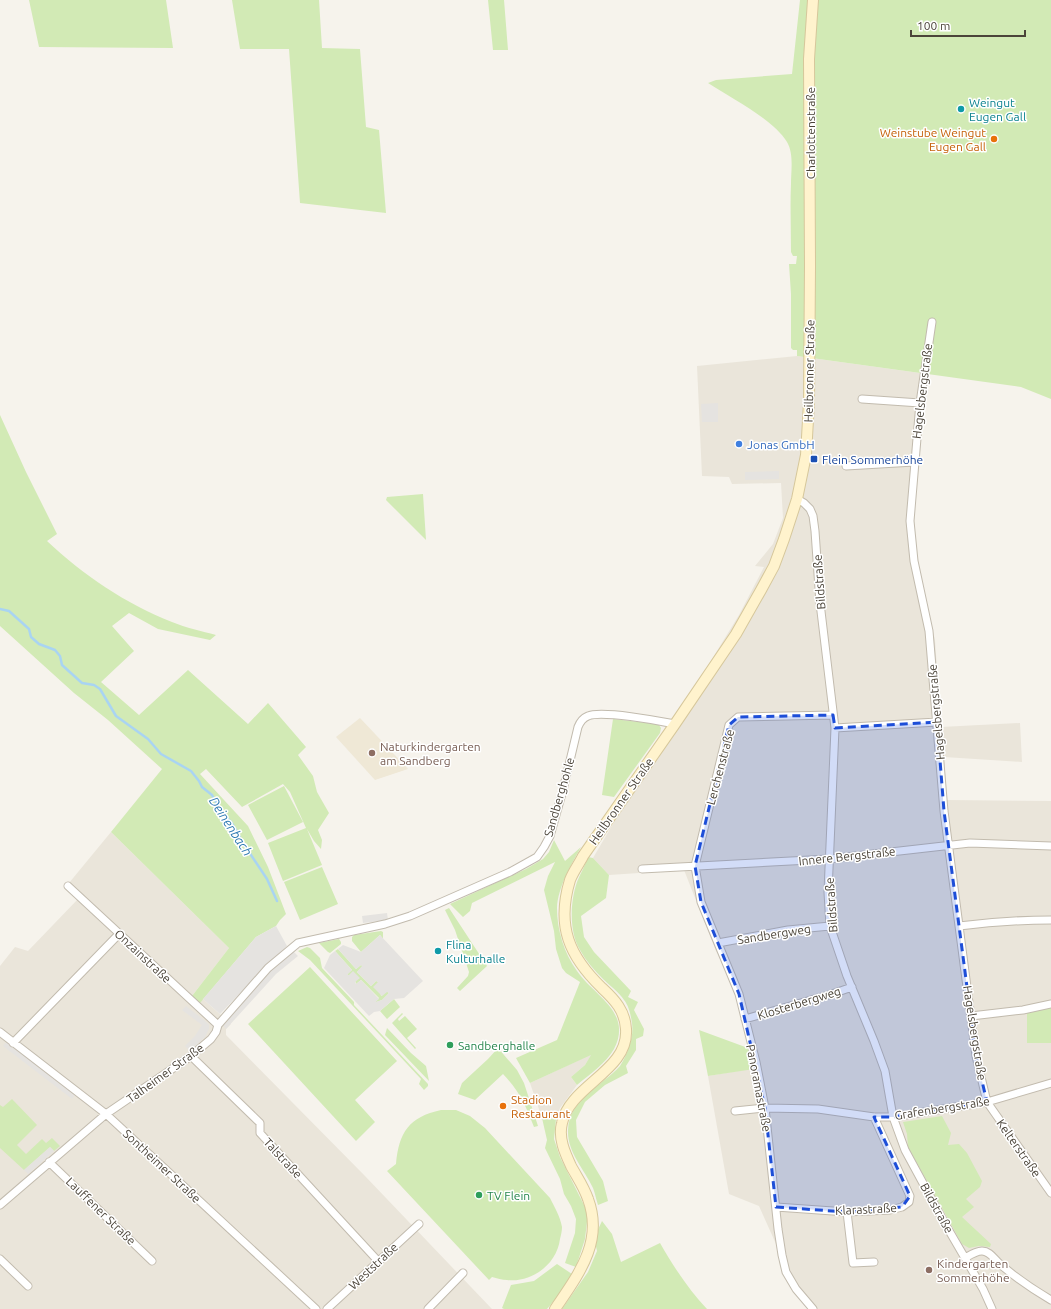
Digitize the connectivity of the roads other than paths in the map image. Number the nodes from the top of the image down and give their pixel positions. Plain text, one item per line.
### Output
1 (813, 0) edge
2 (810, 266) joint
3 (932, 322) dead end
4 (862, 400) dead end
5 (920, 403) junction
6 (914, 462) junction
7 (846, 466) dead end
8 (796, 499) junction
9 (833, 715) junction
10 (937, 722) junction
11 (675, 724) junction
12 (835, 728) junction
13 (949, 845) junction
14 (1051, 846) edge
15 (829, 859) junction
16 (695, 866) junction
17 (642, 869) dead end
18 (68, 886) dead end
19 (1051, 920) edge
20 (391, 922) joint
21 (830, 926) junction
22 (959, 926) junction
23 (119, 934) junction
24 (718, 943) junction
25 (852, 987) junction
26 (1051, 1004) edge
27 (971, 1016) junction
28 (745, 1019) junction
29 (218, 1025) junction
30 (0, 1032) edge
31 (13, 1043) junction
32 (191, 1056) junction
33 (1051, 1083) edge
34 (987, 1102) junction
35 (765, 1108) junction
36 (735, 1111) dead end
37 (106, 1114) junction
38 (874, 1116) junction
39 (893, 1117) junction
40 (49, 1162) junction
41 (1051, 1194) edge
42 (0, 1205) edge
43 (776, 1206) junction
44 (847, 1212) junction
45 (419, 1224) dead end
46 (965, 1258) junction
47 (0, 1259) edge
48 (152, 1261) dead end
49 (378, 1261) junction
50 (874, 1262) dead end
51 (463, 1273) dead end
52 (28, 1286) dead end
53 (1051, 1300) edge
54 (316, 1309) edge
55 (327, 1309) edge
56 (428, 1309) edge
57 (555, 1309) edge
58 (813, 1309) edge
59 (992, 1309) edge

1 - 2 main road, Charlottenstraße
2 - 8 main road, Heilbronner Straße
3 - 5 street, Hagelsbergstraße
4 - 5 street
5 - 6 street, Hagelsbergstraße
6 - 7 street
6 - 10 street, Hagelsbergstraße
8 - 9 street, Bildstraße
8 - 11 main road, Heilbronner Straße
9 - 12 street, Bildstraße
9 - 16 street, Lerchenstraße
10 - 12 street
10 - 13 street, Hagelsbergstraße
11 - 20 street, Sandberghohle
11 - 57 main road, Heilbronner Straße
12 - 15 street, Bildstraße
13 - 14 street, Innere Bergstraße
13 - 15 street, Innere Bergstraße
13 - 22 street, Hagelsbergstraße
15 - 16 street, Innere Bergstraße
15 - 21 street, Bildstraße
16 - 17 street, Innere Bergstraße
16 - 24 street, Panoramastraße
18 - 23 street, Onzainstraße
19 - 22 street
20 - 29 street, Talheimer Straße
21 - 24 street, Sandbergweg
21 - 25 street, Bildstraße
22 - 27 street, Hagelsbergstraße
23 - 29 street, Onzainstraße
23 - 31 street
24 - 28 street, Panoramastraße
25 - 28 street, Klosterbergweg
25 - 39 street, Bildstraße
26 - 27 street
27 - 34 street, Hagelsbergstraße
28 - 35 street, Panoramastraße
29 - 32 street, Talheimer Straße
30 - 31 street, Sontheimer Straße
31 - 37 street, Sontheimer Straße
32 - 37 street, Talheimer Straße
32 - 49 street, Talstraße
33 - 34 street, Grafenbergstraße
34 - 39 street, Grafenbergstraße
34 - 41 street, Kelterstraße
35 - 36 street, Grafenbergstraße
35 - 38 street, Grafenbergstraße
35 - 43 street, Panoramastraße
37 - 40 street, Talheimer Straße
37 - 54 street, Sontheimer Straße
38 - 39 street, Grafenbergstraße
38 - 44 street, Klarastraße
39 - 46 street, Bildstraße
40 - 42 street, Talheimer Straße
40 - 48 street, Lauffener Straße
43 - 44 street, Klarastraße
43 - 58 street, Panoramastraße
44 - 50 street
45 - 49 street, Weststraße
46 - 53 street
46 - 59 street, Bildstraße
47 - 52 street
49 - 55 street, Weststraße
51 - 56 street

